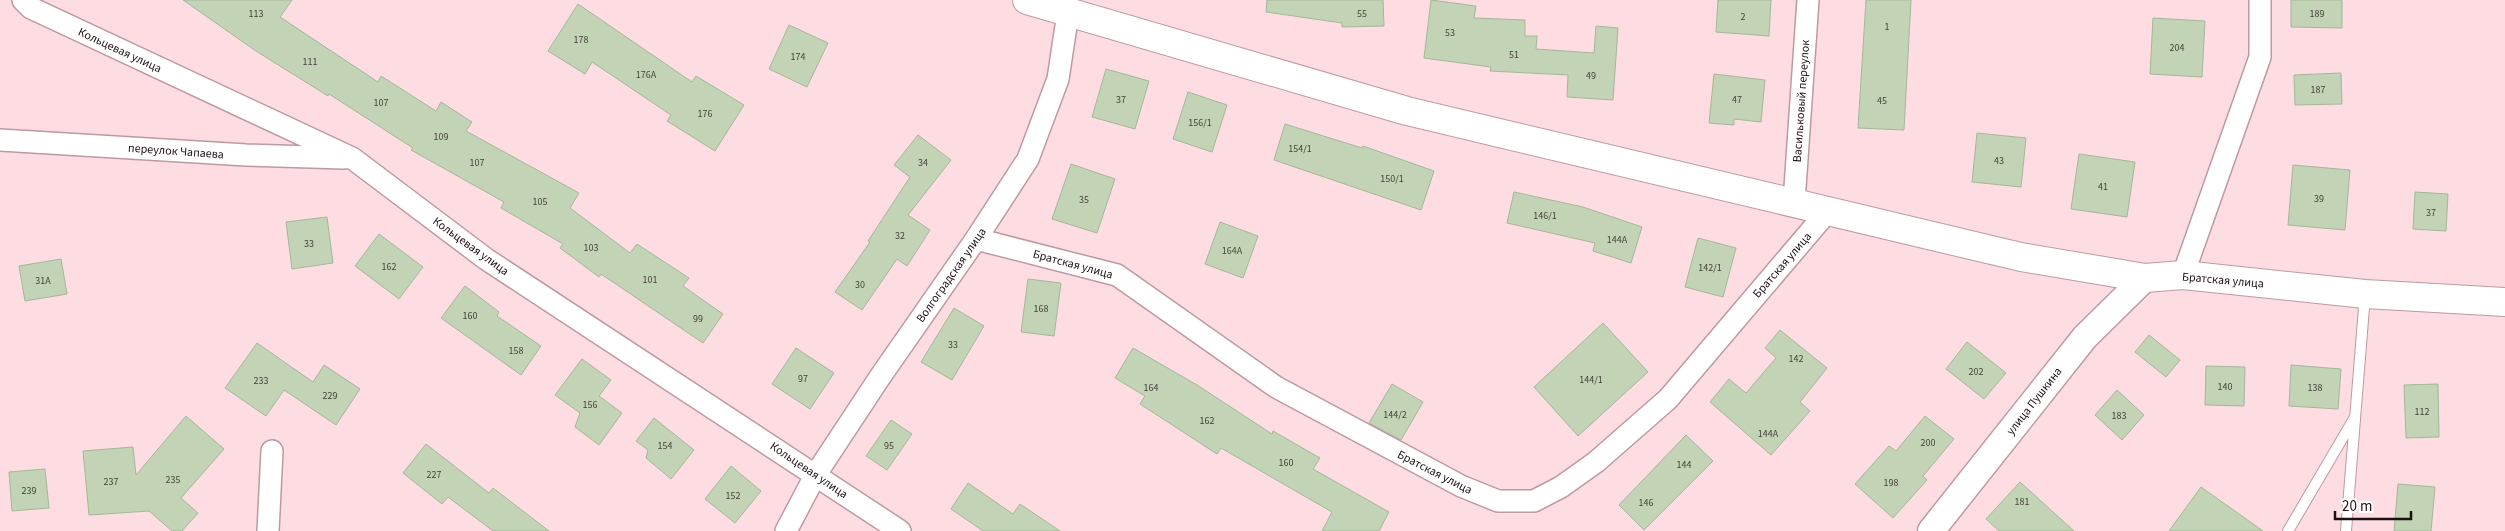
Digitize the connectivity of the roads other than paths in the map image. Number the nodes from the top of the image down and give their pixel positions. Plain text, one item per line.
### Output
1 (23, 0) edge
2 (1027, 0) edge
3 (1808, 0) edge
4 (2260, 0) edge
5 (1067, 6) edge
6 (0, 140) edge
7 (352, 158) junction
8 (1794, 202) junction
9 (1827, 212) junction
10 (976, 239) junction
11 (2183, 276) junction
12 (2145, 278) junction
13 (2365, 294) junction
14 (2505, 302) edge
15 (2357, 414) junction
16 (272, 451) dead end
17 (816, 474) junction
18 (268, 531) edge
19 (786, 531) edge
20 (900, 531) edge
21 (1931, 531) edge
22 (2288, 531) edge
23 (2346, 531) edge

1 - 7 street, Кольцевая улица
2 - 5 main road, Братская улица
3 - 8 street, Васильковый переулок
4 - 11 street
5 - 8 main road, Братская улица
5 - 10 street, Волгоградская улица
6 - 7 street, переулок Чапаева
7 - 17 street, Кольцевая улица
8 - 9 main road, Братская улица
9 - 10 street, Братская улица
9 - 12 main road, Братская улица
10 - 17 street, Волгоградская улица
11 - 12 main road, Братская улица
11 - 13 main road, Братская улица
12 - 21 street, улица Пушкина
13 - 14 main road, Братская улица
13 - 15 lane
15 - 22 lane
15 - 23 lane
16 - 18 street
17 - 19 street, Волгоградская улица
17 - 20 street, Кольцевая улица

